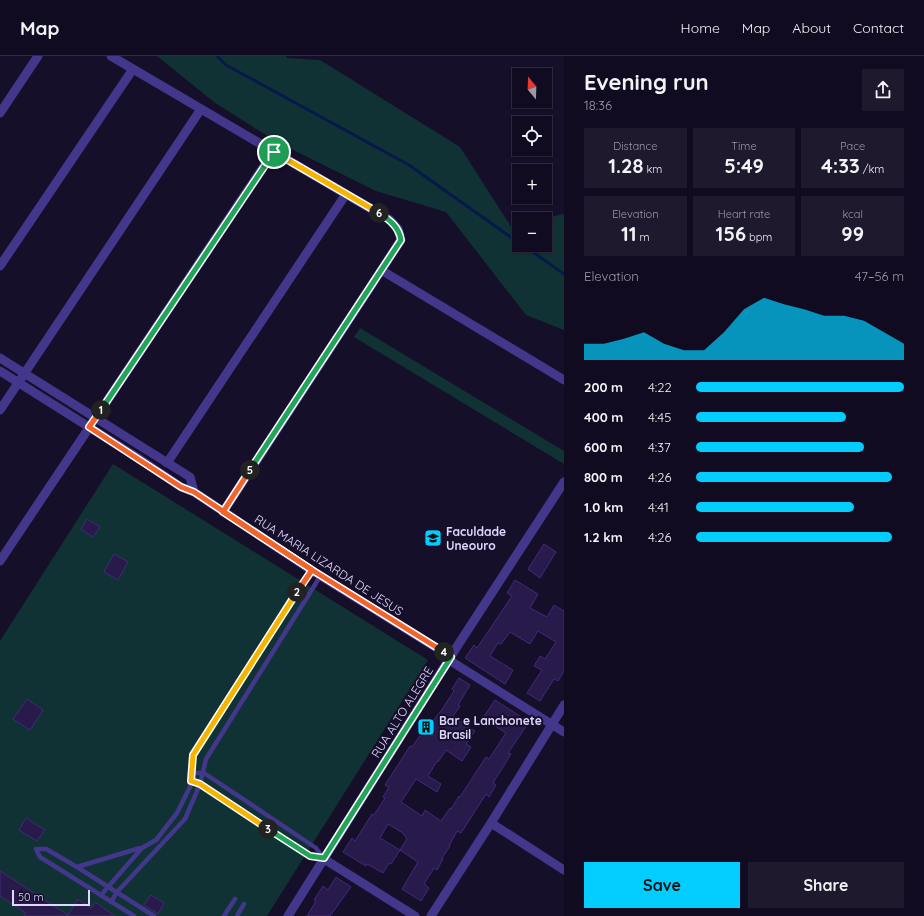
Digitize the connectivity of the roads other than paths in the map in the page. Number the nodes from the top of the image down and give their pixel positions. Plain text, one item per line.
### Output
1 (38, 56) edge
2 (111, 56) edge
3 (133, 69) junction
4 (201, 109) junction
5 (0, 113) edge
6 (274, 152) junction
7 (346, 194) junction
8 (0, 266) edge
9 (381, 270) junction
10 (0, 358) edge
11 (0, 371) edge
12 (25, 373) junction
13 (564, 380) edge
14 (18, 382) junction
15 (0, 410) edge
16 (96, 418) junction
17 (89, 427) junction
18 (167, 463) junction
19 (564, 482) edge
20 (194, 492) junction
21 (223, 512) junction
22 (0, 561) edge
23 (312, 570) junction
24 (321, 575) junction
25 (450, 658) junction
26 (564, 705) edge
27 (552, 725) junction
28 (564, 732) edge
29 (191, 773) junction
30 (204, 773) junction
31 (191, 781) junction
32 (200, 784) junction
33 (256, 809) junction
34 (250, 818) junction
35 (491, 823) junction
36 (142, 848) junction
37 (324, 858) junction
38 (77, 867) junction
39 (564, 870) edge
40 (108, 887) junction
41 (117, 892) junction
42 (102, 896) junction
43 (235, 899) dead end
44 (111, 902) junction
45 (244, 904) dead end
46 (134, 916) edge
47 (154, 916) edge
48 (224, 916) edge
49 (237, 916) edge
50 (288, 916) edge
51 (415, 916) edge
52 (431, 916) edge

1 - 5 street
2 - 3 street
3 - 4 street
3 - 8 street
4 - 6 street
4 - 12 street
6 - 7 street
6 - 16 street
7 - 9 street
7 - 18 street
9 - 13 street
9 - 21 street
10 - 12 street
11 - 14 street, RUA MARIA LIZARDA DE JESUS
12 - 14 street
12 - 16 street
14 - 15 street
14 - 17 street, RUA MARIA LIZARDA DE JESUS
16 - 17 street
16 - 18 street
17 - 20 street, RUA MARIA LIZARDA DE JESUS
17 - 22 street
18 - 20 street
19 - 25 street, RUA ALTO ALEGRE
20 - 21 street, RUA MARIA LIZARDA DE JESUS
21 - 23 street, RUA MARIA LIZARDA DE JESUS
23 - 24 street, RUA MARIA LIZARDA DE JESUS
23 - 29 lane
24 - 25 street, RUA MARIA LIZARDA DE JESUS
24 - 30 lane
25 - 27 street, RUA MARIA LIZARDA DE JESUS
25 - 37 street, RUA ALTO ALEGRE
26 - 27 street
27 - 28 street, RUA MARIA LIZARDA DE JESUS
27 - 35 street
29 - 30 lane
29 - 31 lane
30 - 32 lane
30 - 33 lane
31 - 32 lane
31 - 36 lane
32 - 34 lane
32 - 41 lane
33 - 34 lane
33 - 37 lane
34 - 37 lane
35 - 39 street
35 - 52 street
36 - 38 lane
36 - 40 lane
37 - 50 street, RUA ALTO ALEGRE
37 - 51 street
38 - 40 lane
38 - 42 lane
40 - 41 lane
40 - 42 lane
41 - 44 lane
41 - 47 lane
42 - 44 lane
43 - 48 lane
44 - 46 lane
45 - 49 lane

